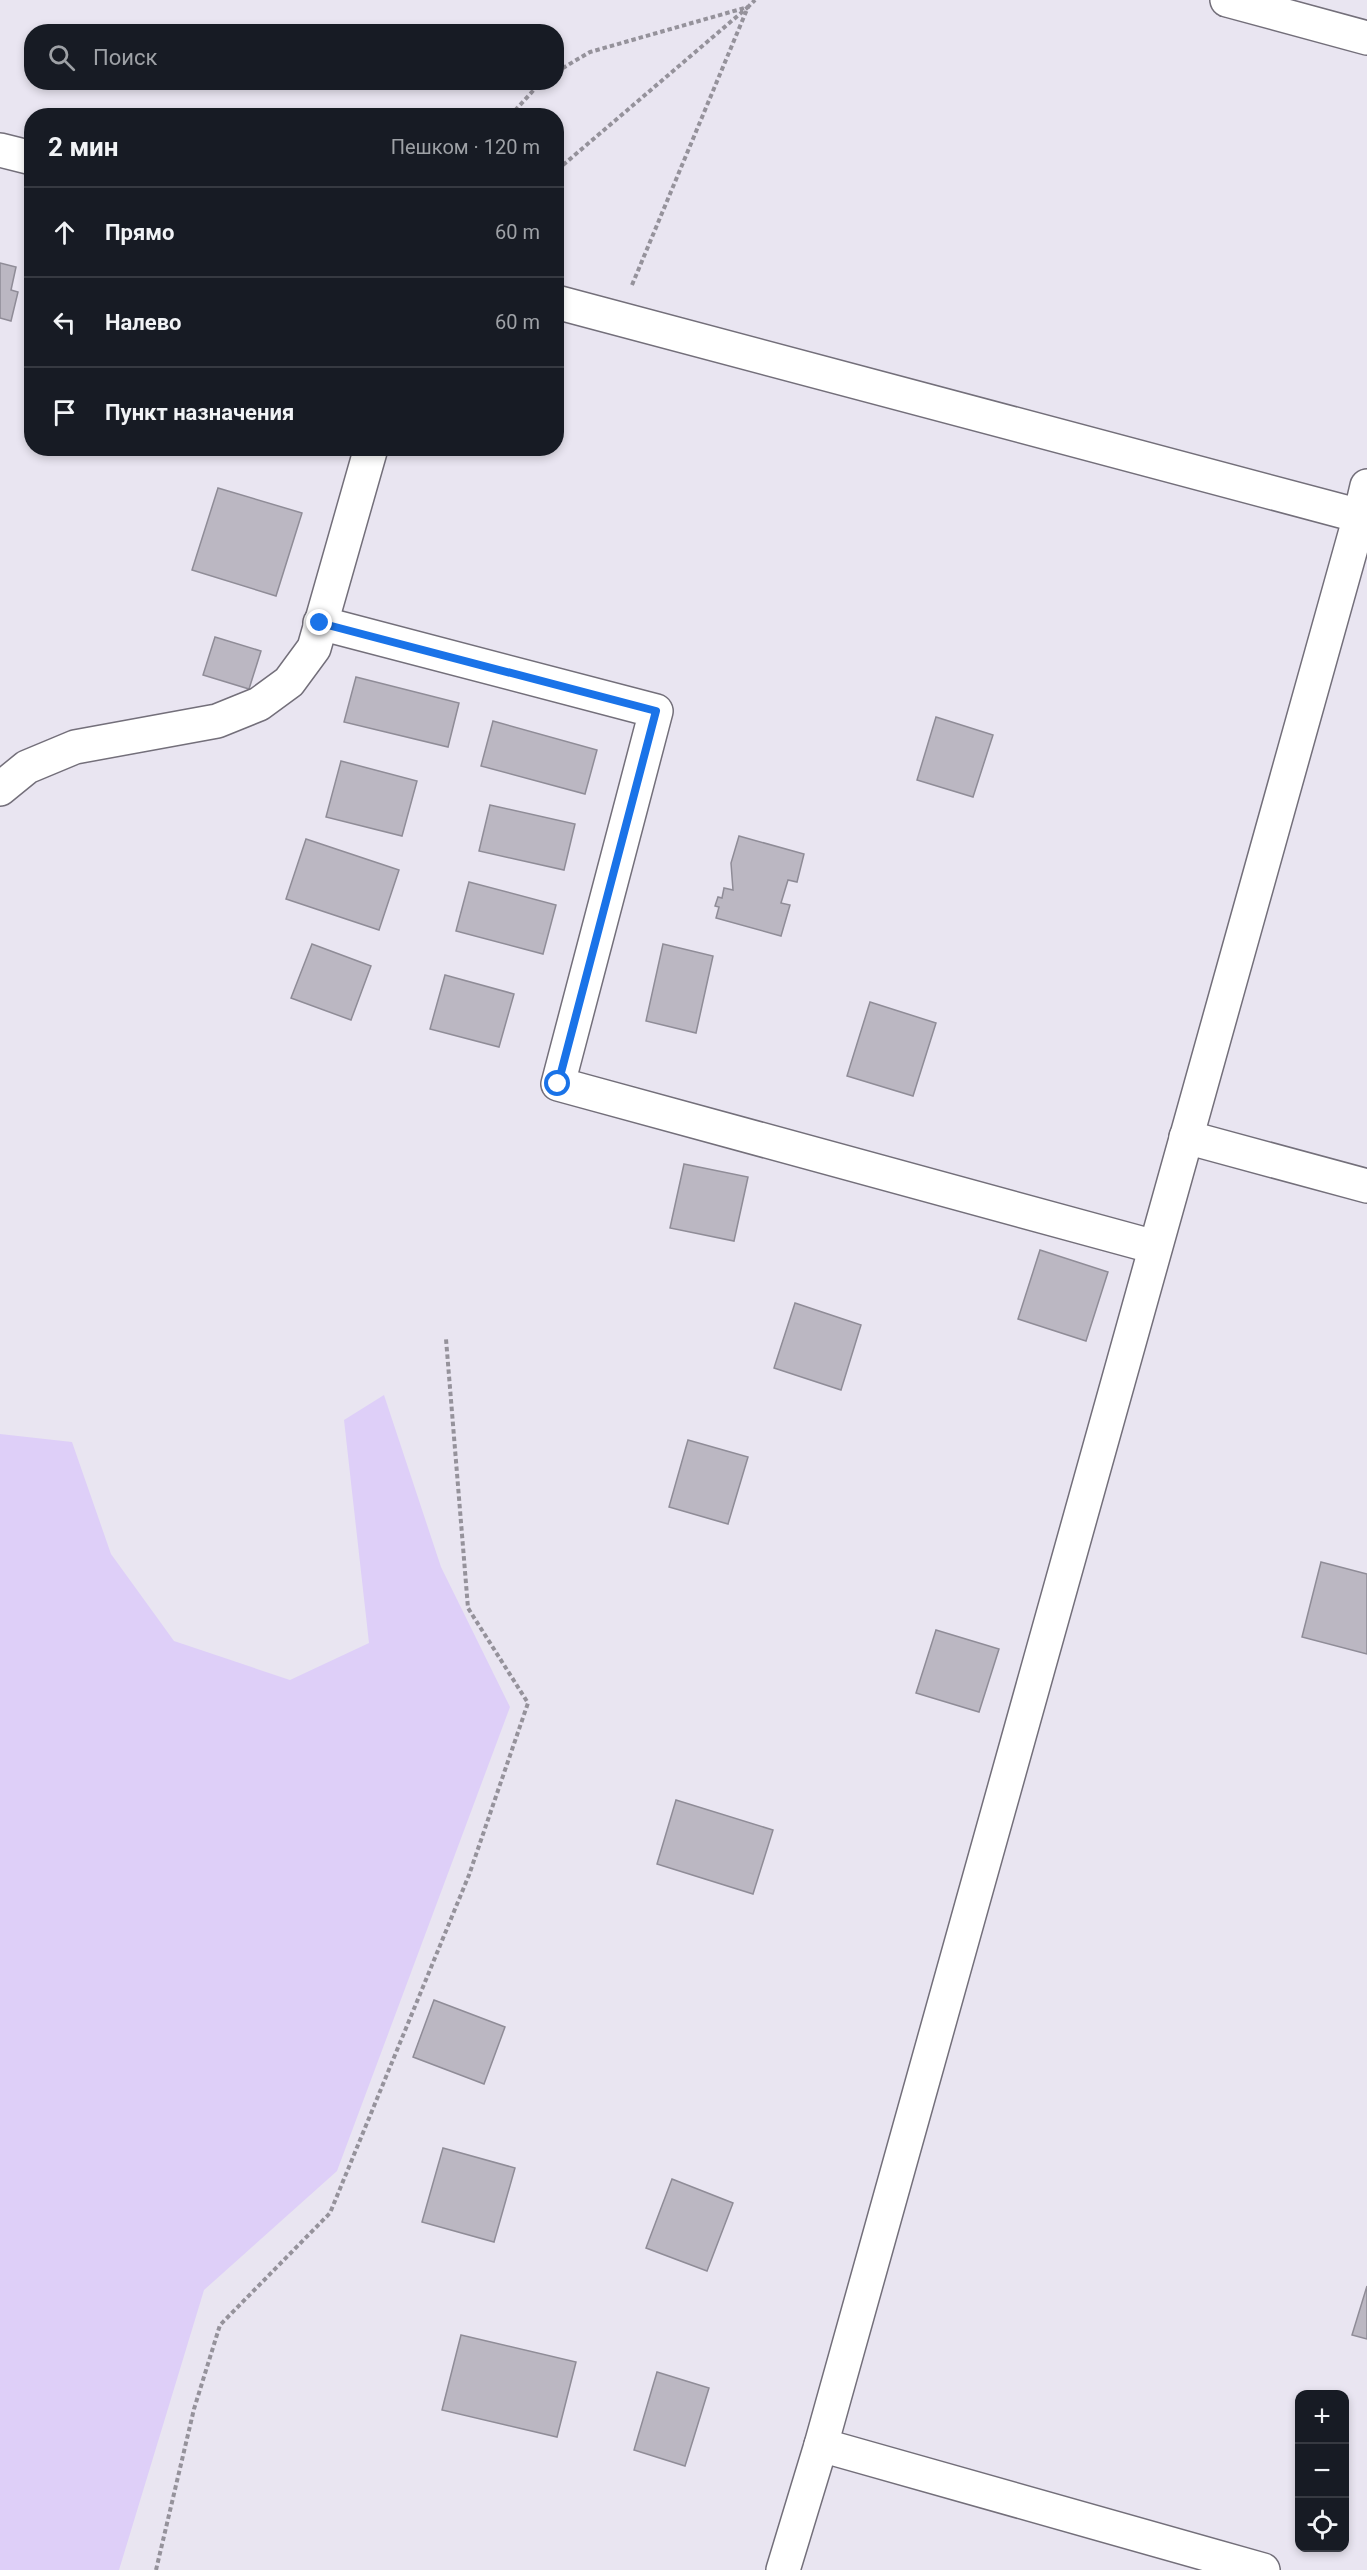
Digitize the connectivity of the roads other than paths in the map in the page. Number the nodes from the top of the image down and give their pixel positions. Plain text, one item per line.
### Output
1 (1227, 0) edge
2 (1367, 38) edge
3 (0, 150) edge
4 (24, 156) edge
5 (564, 304) edge
6 (369, 456) edge
7 (1365, 507) edge
8 (320, 623) junction
9 (0, 789) edge
10 (1186, 1137) junction
11 (1367, 1185) edge
12 (1155, 1247) junction
13 (820, 2445) junction
14 (783, 2570) edge
15 (1263, 2570) edge

1 - 2 street
3 - 4 street
5 - 7 street
6 - 8 street
7 - 10 street
8 - 9 street
8 - 12 street
10 - 11 street
10 - 12 street
12 - 13 street
13 - 14 street
13 - 15 street

